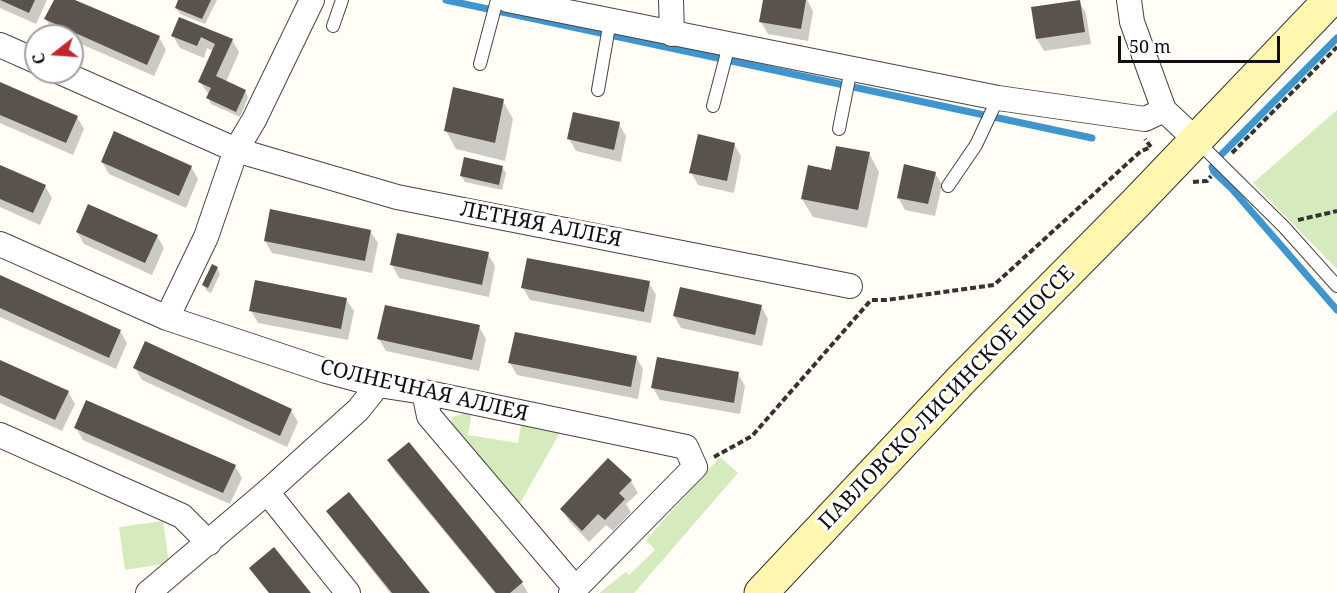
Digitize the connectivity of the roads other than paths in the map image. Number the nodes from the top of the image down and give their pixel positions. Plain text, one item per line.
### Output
1 (312, 0) edge
2 (342, 0) edge
3 (497, 0) edge
4 (508, 0) edge
5 (671, 0) edge
6 (1129, 0) edge
7 (1330, 0) edge
8 (610, 21) junction
9 (333, 26) dead end
10 (672, 34) junction
11 (0, 45) edge
12 (729, 45) junction
13 (24, 56) edge
14 (480, 64) dead end
15 (851, 69) junction
16 (84, 83) edge
17 (598, 90) dead end
18 (998, 98) junction
19 (713, 106) dead end
20 (1155, 114) junction
21 (839, 129) dead end
22 (1195, 139) junction
23 (236, 150) junction
24 (948, 186) dead end
25 (0, 244) edge
26 (850, 286) dead end
27 (1337, 286) edge
28 (167, 318) junction
29 (378, 384) junction
30 (424, 392) junction
31 (0, 435) edge
32 (267, 492) junction
33 (209, 543) junction
34 (573, 591) edge
35 (148, 593) edge
36 (348, 593) edge
37 (761, 593) edge

1 - 23 street
2 - 9 lane
3 - 14 lane
4 - 8 street
5 - 10 street
6 - 20 street
7 - 22 main road, ПАВЛОВСКО-ЛИСИНСКОЕ ШОССЕ
8 - 10 street
8 - 17 lane
10 - 12 street
11 - 13 street
12 - 15 street
12 - 19 lane
15 - 18 street
15 - 21 lane
16 - 23 street, ЛЕТНЯЯ АЛЛЕЯ
18 - 20 street
18 - 24 lane
20 - 22 street
22 - 27 lane
22 - 37 main road, ПАВЛОВСКО-ЛИСИНСКОЕ ШОССЕ
23 - 26 street, ЛЕТНЯЯ АЛЛЕЯ
23 - 28 street
25 - 28 street, СОЛНЕЧНАЯ АЛЛЕЯ
28 - 29 street, СОЛНЕЧНАЯ АЛЛЕЯ
29 - 30 street, СОЛНЕЧНАЯ АЛЛЕЯ
29 - 32 street
30 - 34 street
30 - 34 street, СОЛНЕЧНАЯ АЛЛЕЯ
31 - 33 street
32 - 33 street
32 - 36 street
33 - 35 street

